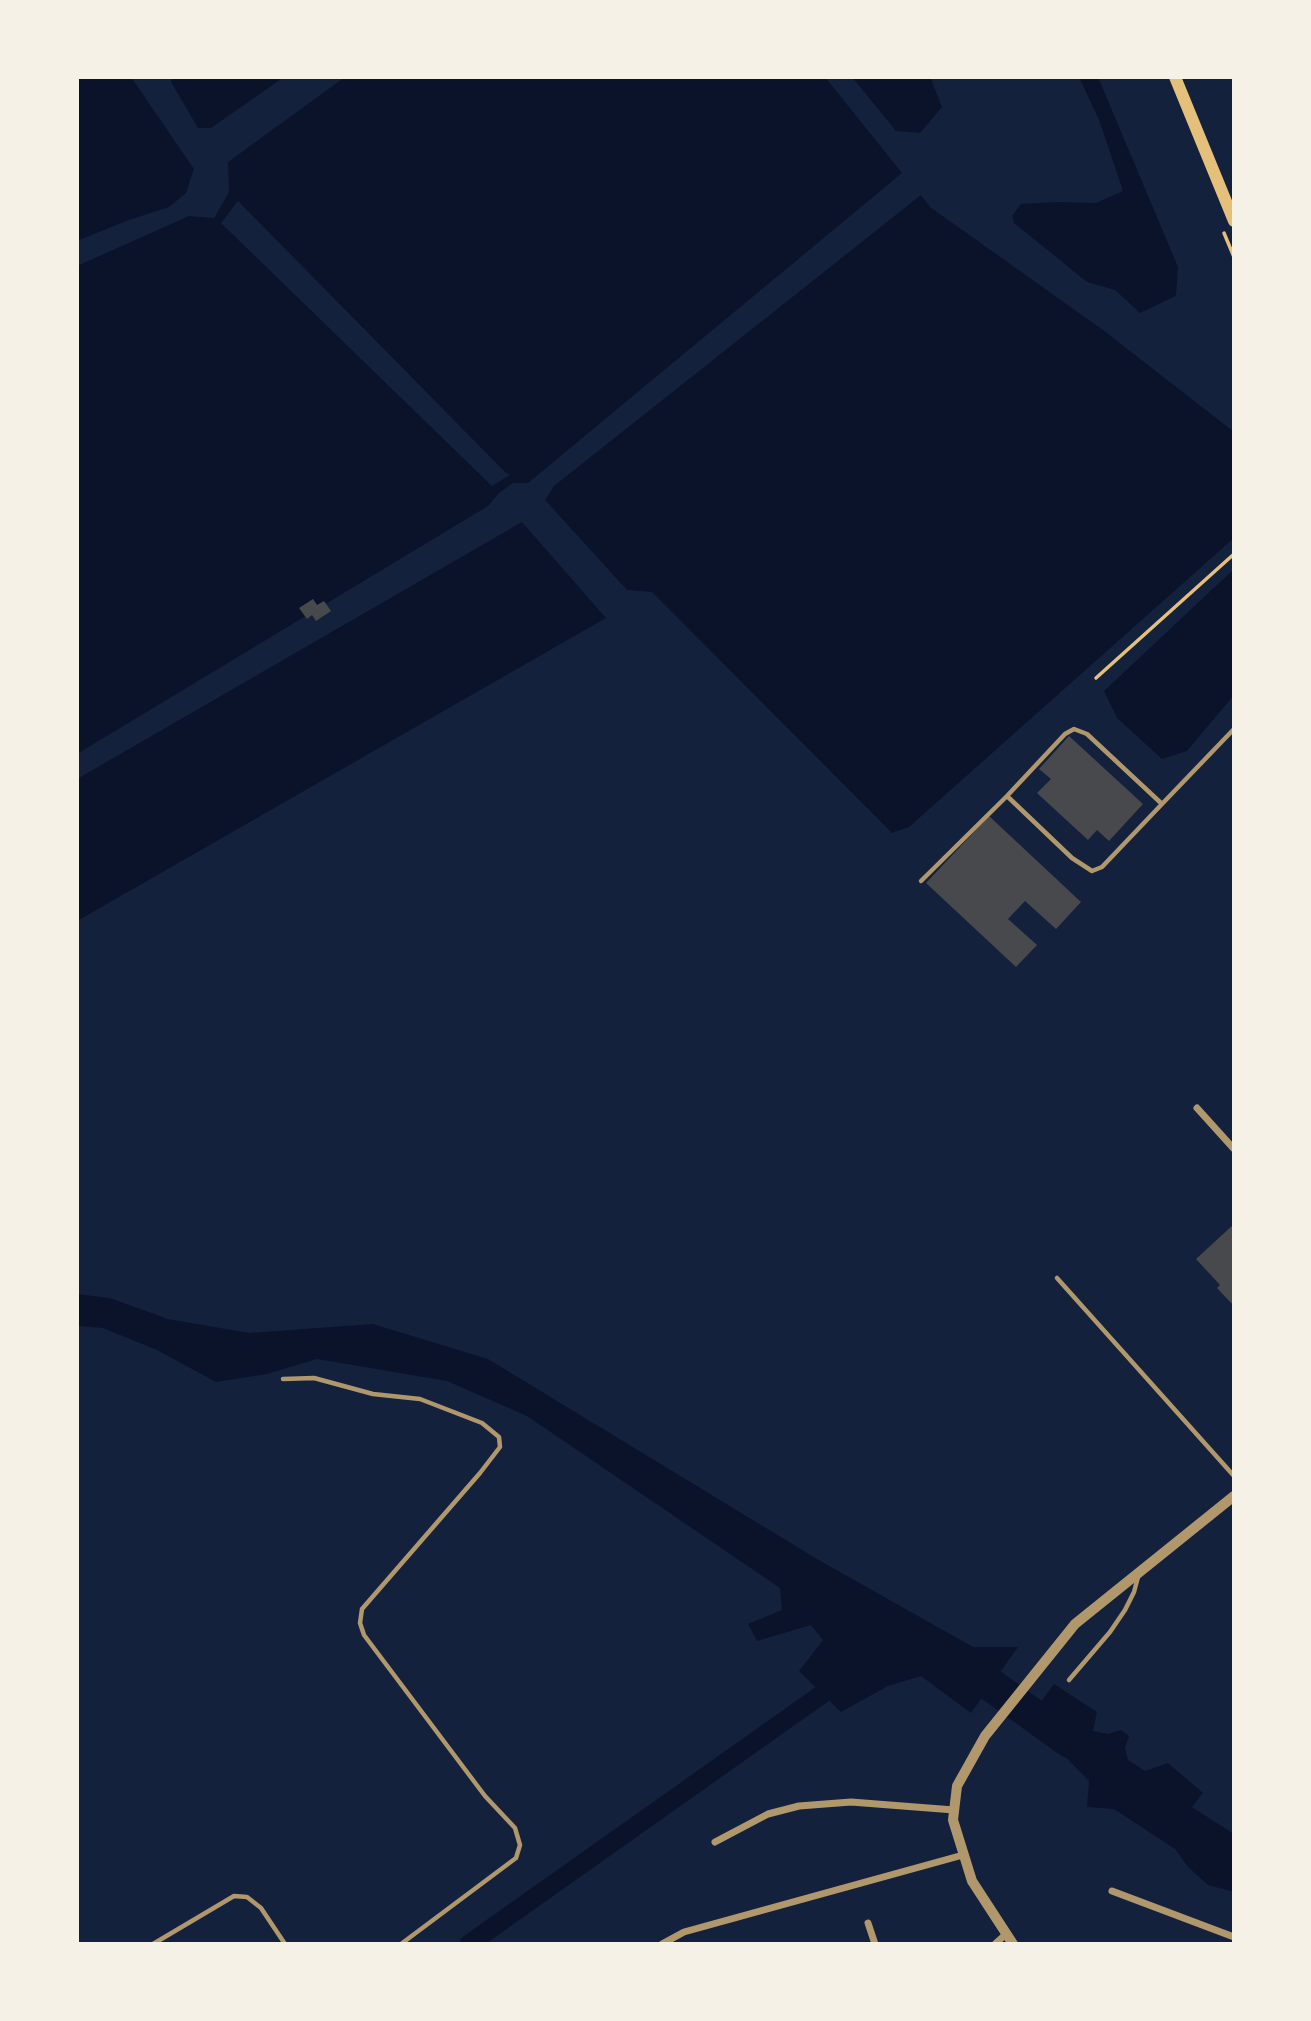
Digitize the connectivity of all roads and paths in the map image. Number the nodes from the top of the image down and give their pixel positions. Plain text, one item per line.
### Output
1 (1175, 77) edge
2 (1234, 221) edge
3 (1234, 554) edge
4 (1096, 678) dead end
5 (1234, 729) edge
6 (1007, 796) junction
7 (1162, 804) junction
8 (921, 881) dead end
9 (1197, 1108) dead end
10 (1234, 1149) edge
11 (1057, 1278) dead end
12 (283, 1378) dead end
13 (1234, 1476) edge
14 (1234, 1496) edge
15 (1138, 1572) junction
16 (1069, 1680) dead end
17 (954, 1810) junction
18 (715, 1842) dead end
19 (963, 1855) junction
20 (1112, 1891) dead end
21 (868, 1923) dead end
22 (1234, 1937) edge
23 (1009, 1940) edge
24 (153, 1944) edge
25 (285, 1944) edge
26 (401, 1944) edge
27 (662, 1944) edge
28 (875, 1944) edge
29 (995, 1944) edge

1 - 2 main road
3 - 4 path
5 - 7 lane
6 - 7 lane
6 - 7 lane
6 - 8 lane
9 - 10 street
11 - 13 lane
12 - 26 lane
14 - 15 street
15 - 16 lane
15 - 17 street
17 - 18 street
17 - 19 street
19 - 23 street
19 - 27 street
20 - 22 street
21 - 28 street
23 - 29 street
24 - 25 lane

